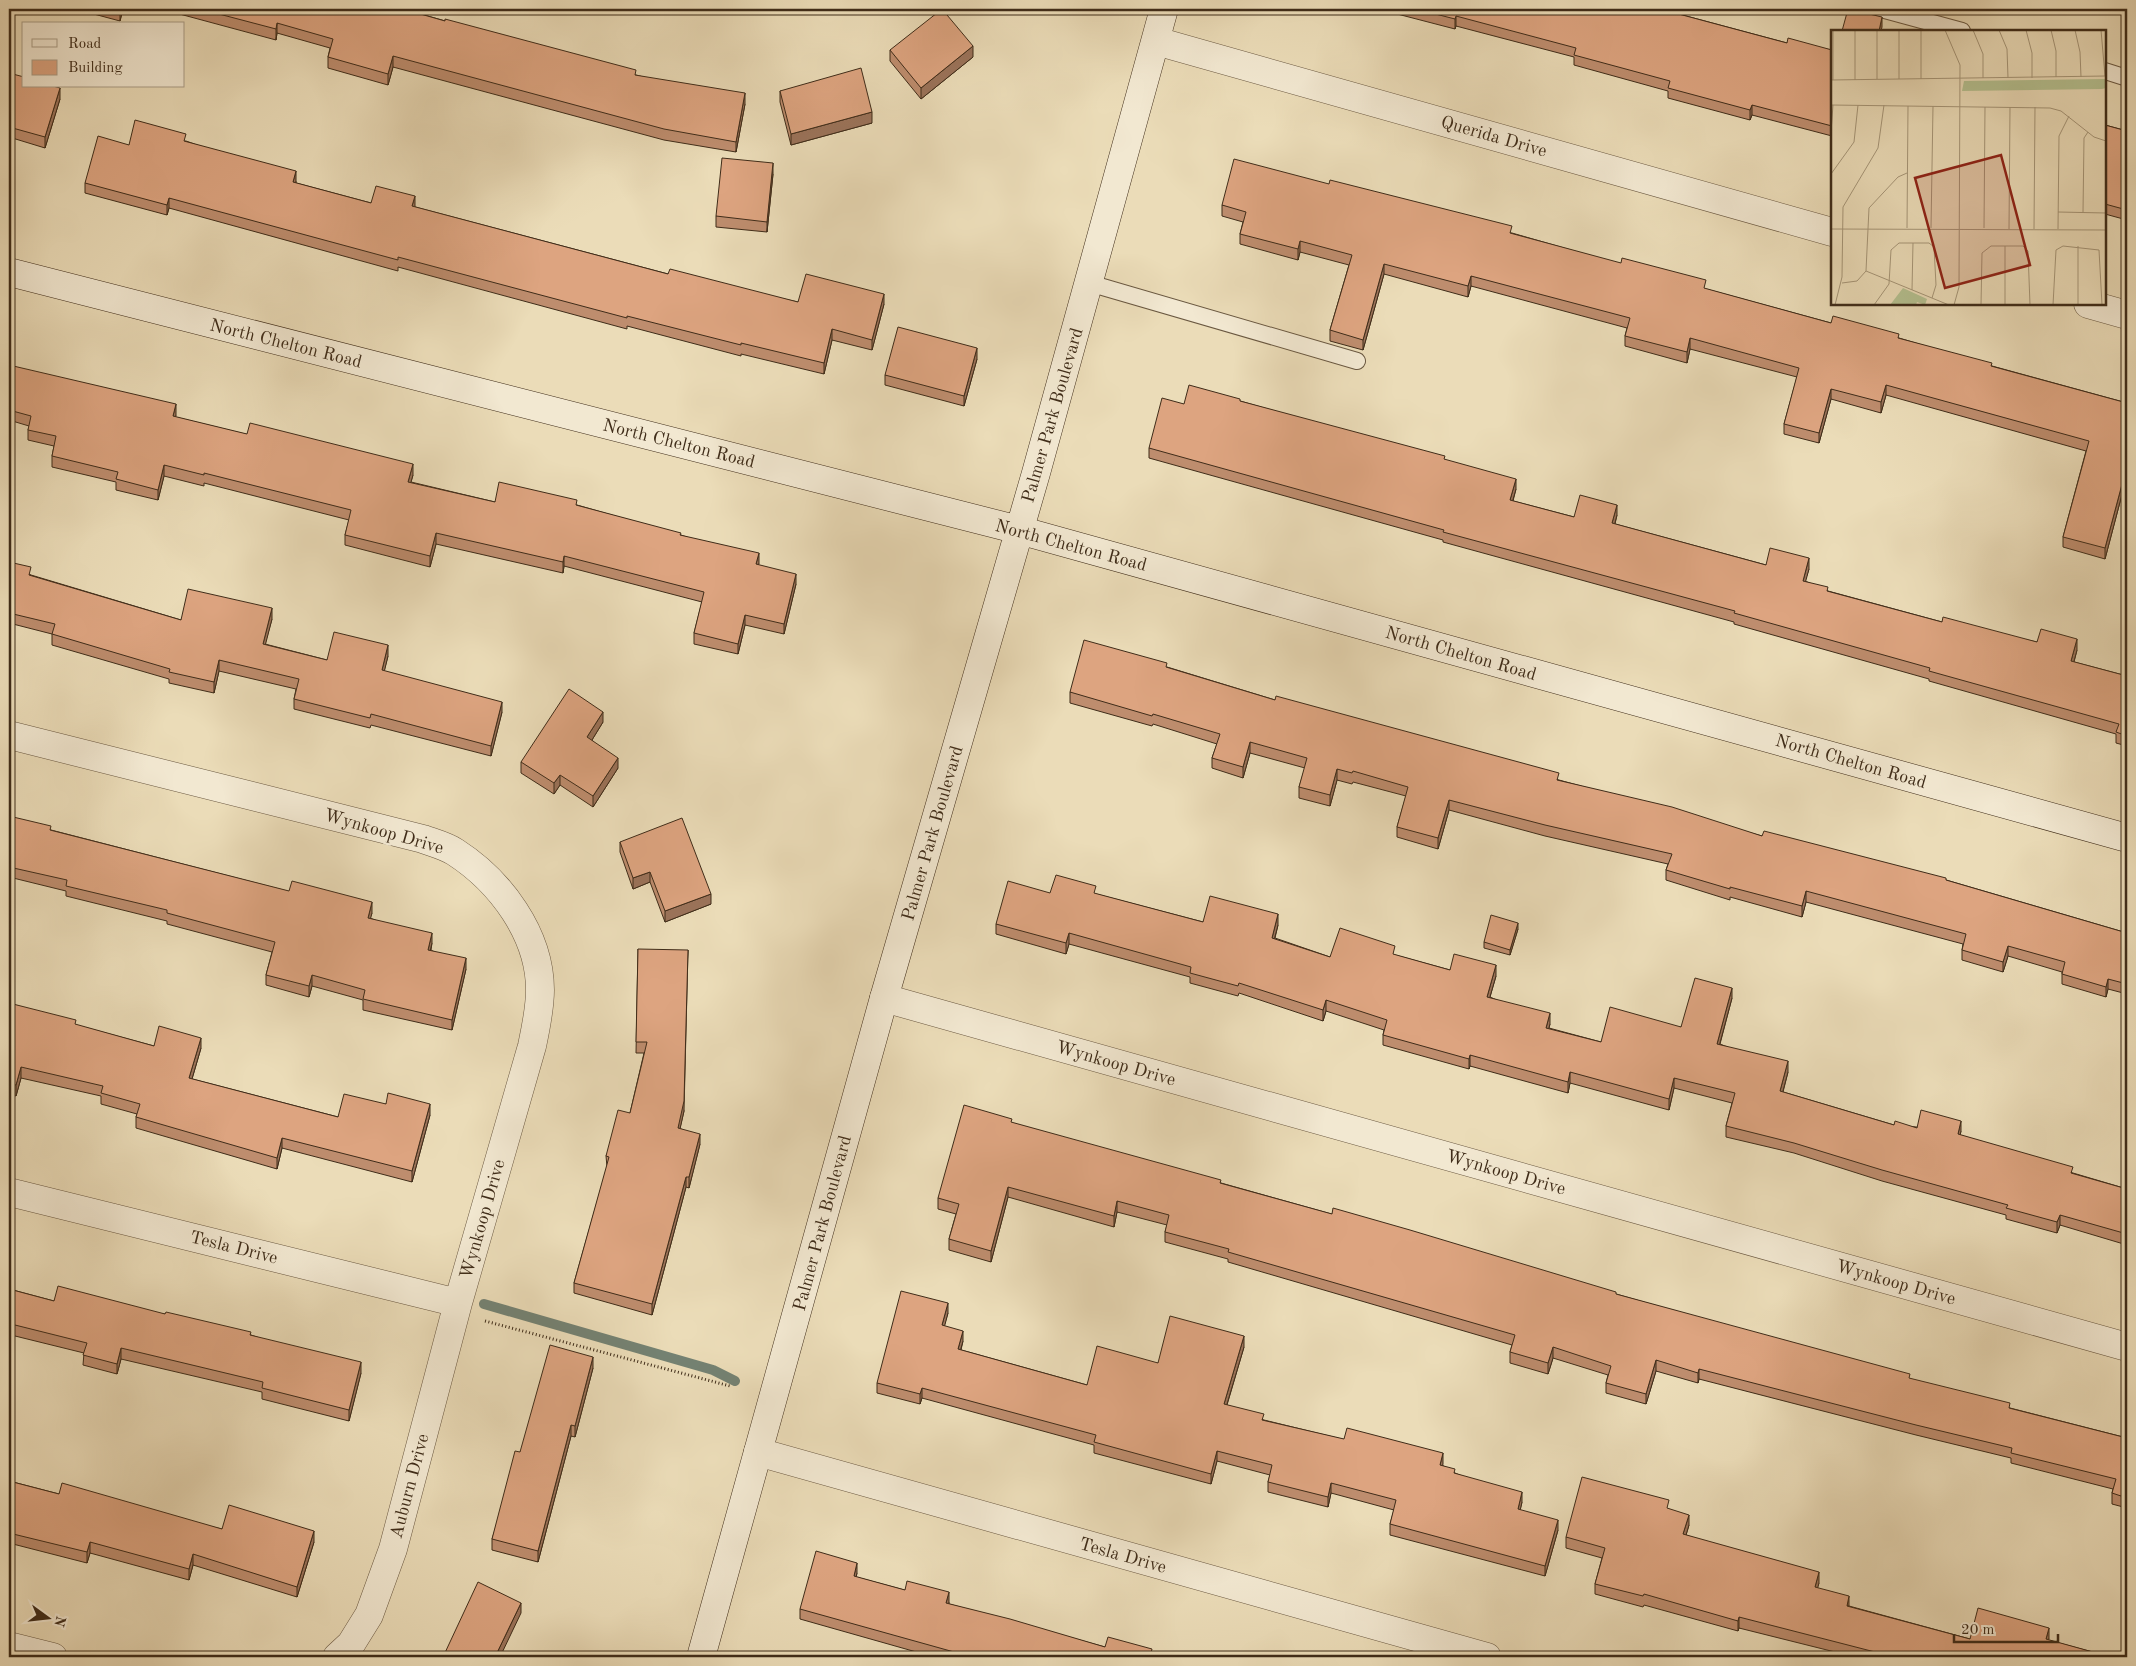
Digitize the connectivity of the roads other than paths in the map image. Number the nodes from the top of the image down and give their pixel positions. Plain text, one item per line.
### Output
1 (1164, 9) edge
2 (1881, 9) edge
3 (1958, 30) edge
4 (1156, 41) junction
5 (2106, 72) edge
6 (2127, 78) edge
7 (1831, 232) edge
8 (9, 272) edge
9 (1089, 283) junction
10 (2092, 305) edge
11 (2127, 315) edge
12 (1357, 361) dead end
13 (1020, 530) junction
14 (9, 735) edge
15 (2127, 838) edge
16 (884, 998) junction
17 (9, 1192) edge
18 (457, 1308) junction
19 (2127, 1347) edge
20 (758, 1452) junction
21 (9, 1646) edge
22 (53, 1657) edge
23 (336, 1657) edge
24 (701, 1657) edge
25 (1487, 1657) edge

1 - 4 street, Palmer Park Boulevard
2 - 3 lane
4 - 7 street, Querida Drive
4 - 9 street, Palmer Park Boulevard
5 - 6 lane
8 - 13 street, North Chelton Road
9 - 12 lane
9 - 13 street, Palmer Park Boulevard
10 - 11 street
13 - 15 street, North Chelton Road
13 - 16 street, Palmer Park Boulevard
14 - 18 street, Wynkoop Drive
16 - 19 street, Wynkoop Drive
16 - 20 street, Palmer Park Boulevard
17 - 18 street, Tesla Drive
18 - 23 street, Auburn Drive
20 - 24 street, Palmer Park Boulevard
20 - 25 street, Tesla Drive
21 - 22 street

